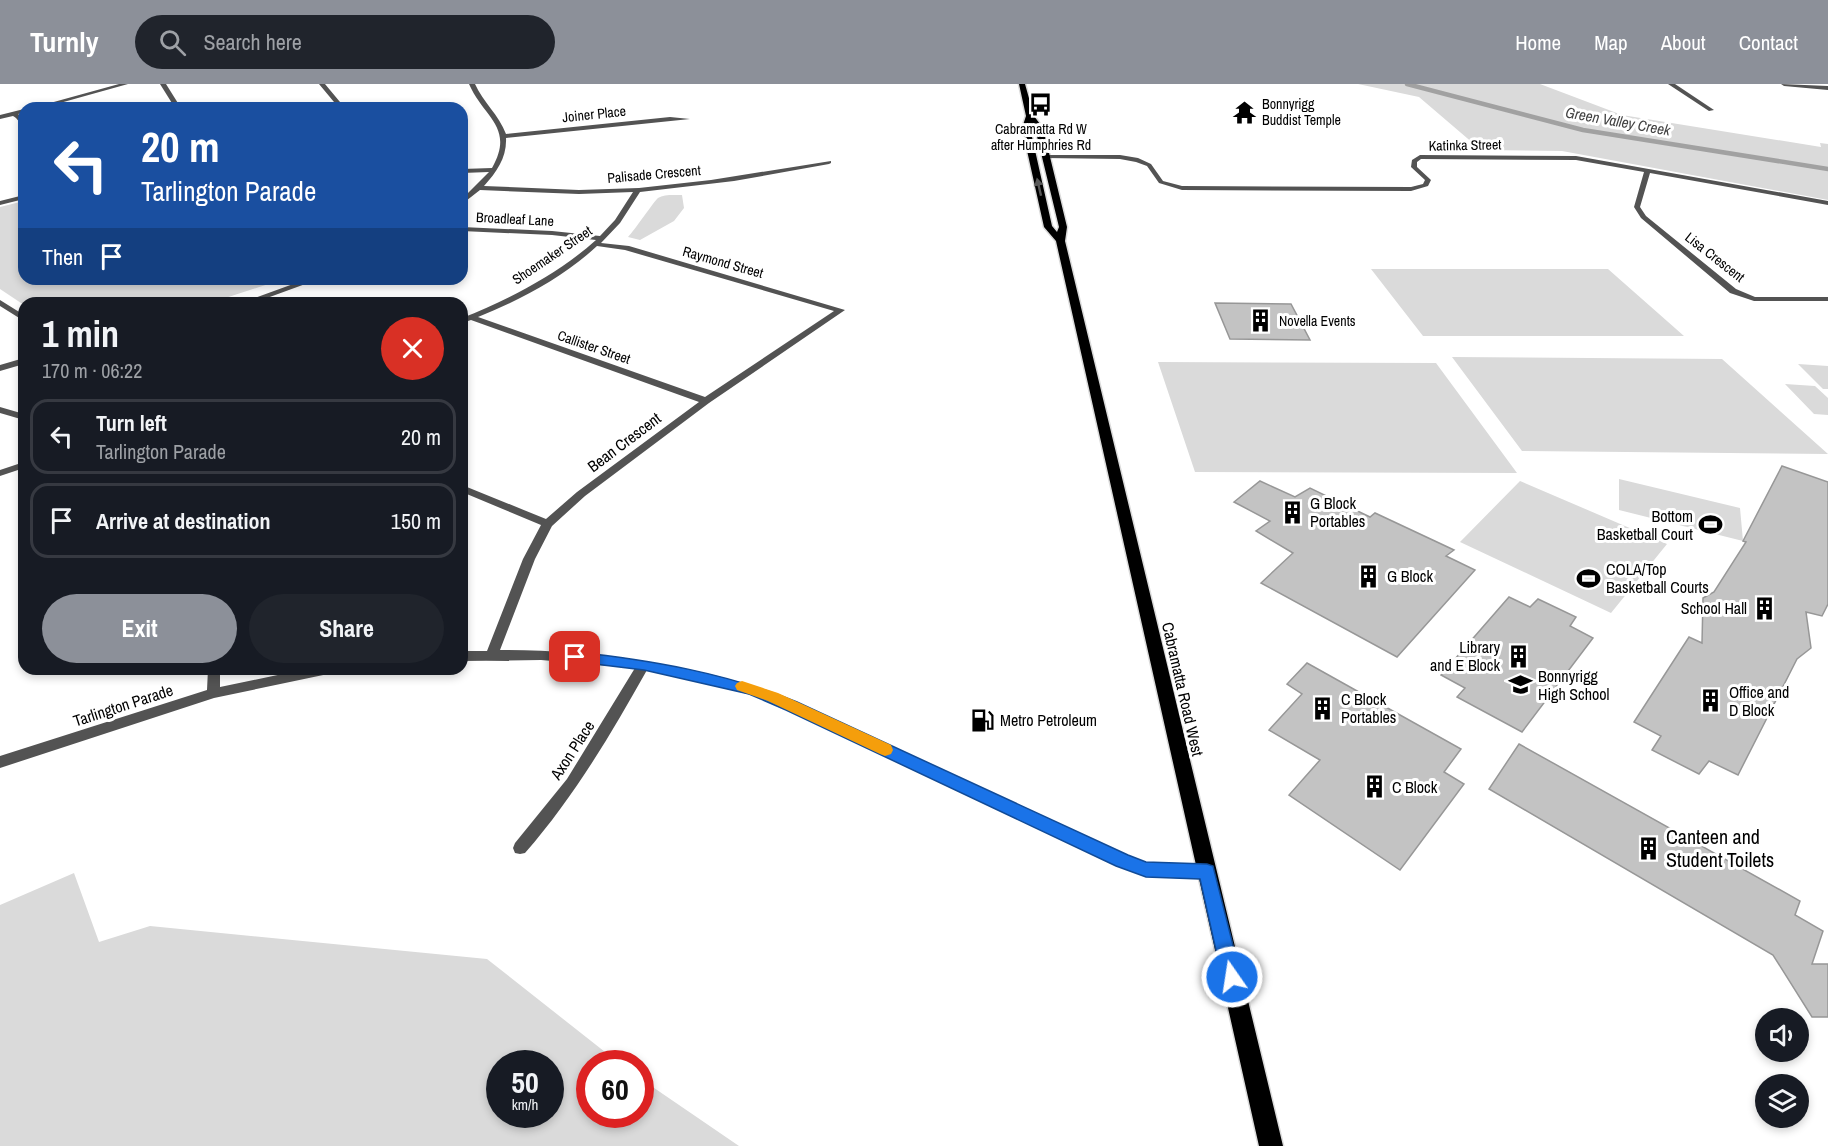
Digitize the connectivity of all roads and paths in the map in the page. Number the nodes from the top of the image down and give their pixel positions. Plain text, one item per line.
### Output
1 (125, 84) edge
2 (163, 84) edge
3 (322, 84) edge
4 (472, 84) edge
5 (1022, 84) edge
6 (1671, 84) edge
7 (1784, 84) edge
8 (1828, 88) edge
9 (58, 102) edge
10 (174, 102) edge
11 (337, 102) edge
12 (1711, 110) dead end
13 (18, 113) edge
14 (14, 114) junction
15 (18, 116) edge
16 (1030, 116) junction
17 (0, 117) edge
18 (687, 119) dead end
19 (504, 136) junction
20 (1046, 157) junction
21 (829, 162) dead end
22 (494, 170) junction
23 (1648, 170) junction
24 (468, 171) edge
25 (479, 189) junction
26 (638, 190) junction
27 (468, 197) edge
28 (18, 198) edge
29 (0, 203) edge
30 (1828, 203) edge
31 (468, 229) edge
32 (599, 241) junction
33 (1060, 241) junction
34 (298, 285) edge
35 (262, 297) edge
36 (1828, 299) edge
37 (0, 302) edge
38 (841, 310) joint
39 (18, 315) edge
40 (472, 318) junction
41 (468, 319) edge
42 (18, 363) edge
43 (0, 368) edge
44 (706, 401) junction
45 (0, 410) edge
46 (18, 415) edge
47 (18, 467) edge
48 (0, 473) edge
49 (468, 491) edge
50 (547, 524) junction
51 (492, 654) junction
52 (468, 656) edge
53 (644, 664) junction
54 (214, 675) edge
55 (299, 675) edge
56 (213, 693) junction
57 (0, 762) edge
58 (520, 848) dead end
59 (1207, 872) junction
60 (1271, 1146) edge

1 - 9 street
2 - 10 street
3 - 11 street
4 - 19 street
5 - 16 main road, Cabramatta Road West
6 - 12 street
7 - 8 street
13 - 14 street
14 - 15 street
14 - 17 street
16 - 20 main road, Cabramatta Road West
33 -> 16 main road, Cabramatta Road West
18 - 19 street, Joiner Place
19 - 22 street
20 - 23 street, Katinka Street
20 - 33 main road, Cabramatta Road West
21 - 26 street, Palisade Crescent
22 - 24 street
22 - 25 street
23 - 30 street, Katinka Street
23 - 36 street, Lisa Crescent
25 - 26 street, Palisade Crescent
25 - 27 street
26 - 32 street, Shoemaker Street
28 - 29 street
31 - 32 street, Broadleaf Lane
32 - 38 street, Raymond Street
32 - 40 street, Shoemaker Street
33 - 59 main road, Cabramatta Road West
34 - 35 street
37 - 39 street
38 - 44 street, Bean Crescent
40 - 41 street, Shoemaker Street
40 - 44 street, Callister Street
42 - 43 street
44 - 50 street, Bean Crescent
45 - 46 street
47 - 48 street
49 - 50 street
50 - 51 street, Bean Crescent
51 - 52 street
51 - 53 street
53 - 58 street, Axon Place
53 - 59 street
54 - 56 street
55 - 56 street, Tarlington Parade
56 - 57 street, Tarlington Parade
59 - 60 main road, Cabramatta Road West

